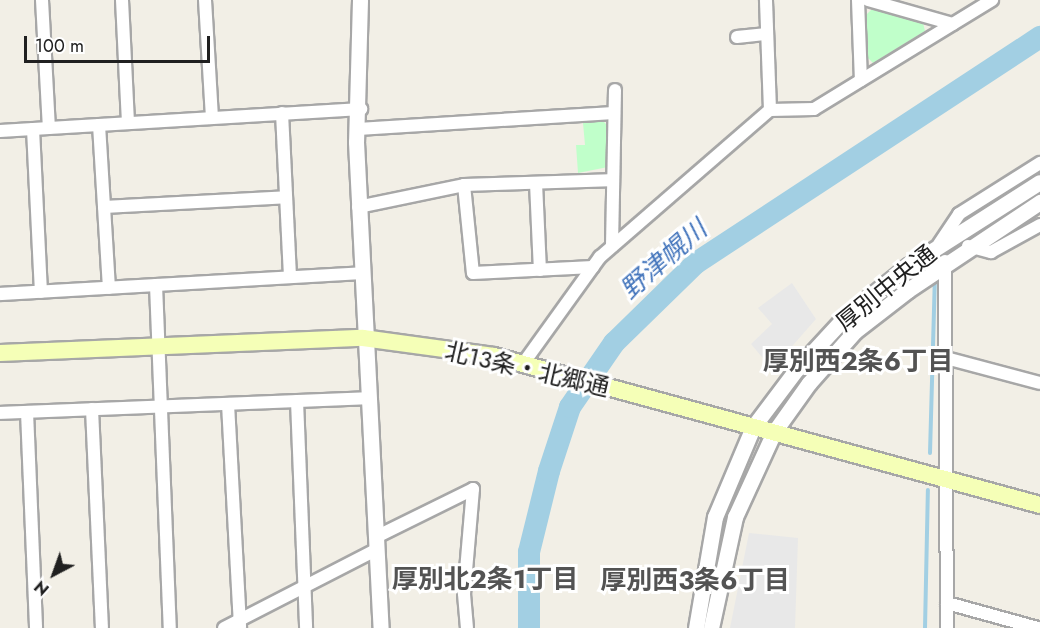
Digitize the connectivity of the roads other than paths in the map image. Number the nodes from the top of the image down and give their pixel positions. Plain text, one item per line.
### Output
1 (42, 0) edge
2 (122, 0) edge
3 (206, 0) edge
4 (360, 0) edge
5 (766, 0) edge
6 (858, 0) edge
7 (868, 0) edge
8 (992, 0) edge
9 (953, 24) junction
10 (767, 34) junction
11 (737, 37) dead end
12 (861, 80) junction
13 (615, 90) dead end
14 (361, 109) junction
15 (770, 110) junction
16 (614, 113) junction
17 (282, 114) junction
18 (212, 118) junction
19 (128, 123) junction
20 (99, 125) junction
21 (49, 128) junction
22 (33, 129) junction
23 (358, 129) junction
24 (0, 131) edge
25 (1040, 163) edge
26 (613, 180) junction
27 (1040, 182) edge
28 (536, 183) junction
29 (464, 185) junction
30 (286, 197) junction
31 (1040, 202) edge
32 (104, 207) junction
33 (358, 207) junction
34 (1040, 225) edge
35 (939, 244) junction
36 (612, 246) junction
37 (968, 246) junction
38 (945, 261) junction
39 (593, 267) junction
40 (540, 270) junction
41 (360, 273) junction
42 (290, 277) junction
43 (156, 285) junction
44 (109, 288) junction
45 (41, 292) junction
46 (0, 294) edge
47 (363, 338) junction
48 (159, 346) junction
49 (0, 353) edge
50 (946, 358) junction
51 (523, 364) junction
52 (1040, 383) edge
53 (367, 398) junction
54 (297, 401) junction
55 (228, 404) junction
56 (162, 406) junction
57 (92, 409) junction
58 (27, 412) junction
59 (0, 413) edge
60 (753, 427) junction
61 (774, 432) junction
62 (946, 479) junction
63 (1040, 505) edge
64 (378, 543) junction
65 (304, 585) junction
66 (947, 603) junction
67 (240, 624) edge
68 (36, 628) edge
69 (102, 628) edge
70 (170, 628) edge
71 (224, 628) edge
72 (306, 628) edge
73 (381, 628) edge
74 (467, 628) edge
75 (696, 628) edge
76 (711, 628) edge
77 (947, 628) edge
78 (1038, 628) edge

1 - 21 street
2 - 19 street
3 - 18 street
4 - 14 street
5 - 10 street
6 - 12 street
7 - 9 street
8 - 9 street
9 - 12 street
10 - 11 street
10 - 15 street
12 - 15 street
13 - 16 street
14 - 17 street
14 - 23 street
15 - 36 street
16 - 23 street
16 - 26 street
17 - 18 street
17 - 30 street
18 - 19 street
19 - 20 street
20 - 21 street
20 - 32 street
21 - 22 street
22 - 24 street
22 - 45 street
23 - 33 street
25 - 35 street
26 - 28 street
26 - 36 street
27 - 35 street, 厚別中央通
28 - 29 street
28 - 40 street
29 - 33 street
29 - 40 street
30 - 32 street
30 - 42 street
31 - 37 street, 厚別中央通
32 - 44 street
33 - 41 street
34 - 37 street
35 - 60 street, 厚別中央通
36 - 39 street
37 - 38 street, 厚別中央通
38 - 50 street
38 - 61 street, 厚別中央通
39 - 40 street
39 - 51 street
41 - 42 street
41 - 47 street
42 - 43 street
43 - 44 street
43 - 48 street
44 - 45 street
45 - 46 street
47 - 48 main road, 北13条・北郷通
47 - 51 main road, 北13条・北郷通
47 - 53 street
48 - 49 main road, 北13条・北郷通
48 - 56 street
50 - 52 street
50 - 62 street
51 - 60 main road, 北13条・北郷通
53 - 54 street
53 - 64 street
54 - 55 street
54 - 65 street
55 - 56 street
55 - 67 street
56 - 57 street
56 - 70 street
57 - 58 street
57 - 69 street
58 - 59 street
58 - 68 street
60 - 61 main road, 北13条・北郷通
60 - 75 street, 厚別中央通
61 - 62 main road, 北13条・北郷通
61 - 76 street, 厚別中央通
62 - 63 main road, 北13条・北郷通
62 - 66 street
64 - 65 street
64 - 73 street
64 - 74 street
65 - 67 street
65 - 72 street
66 - 77 street
66 - 78 street
67 - 71 street

